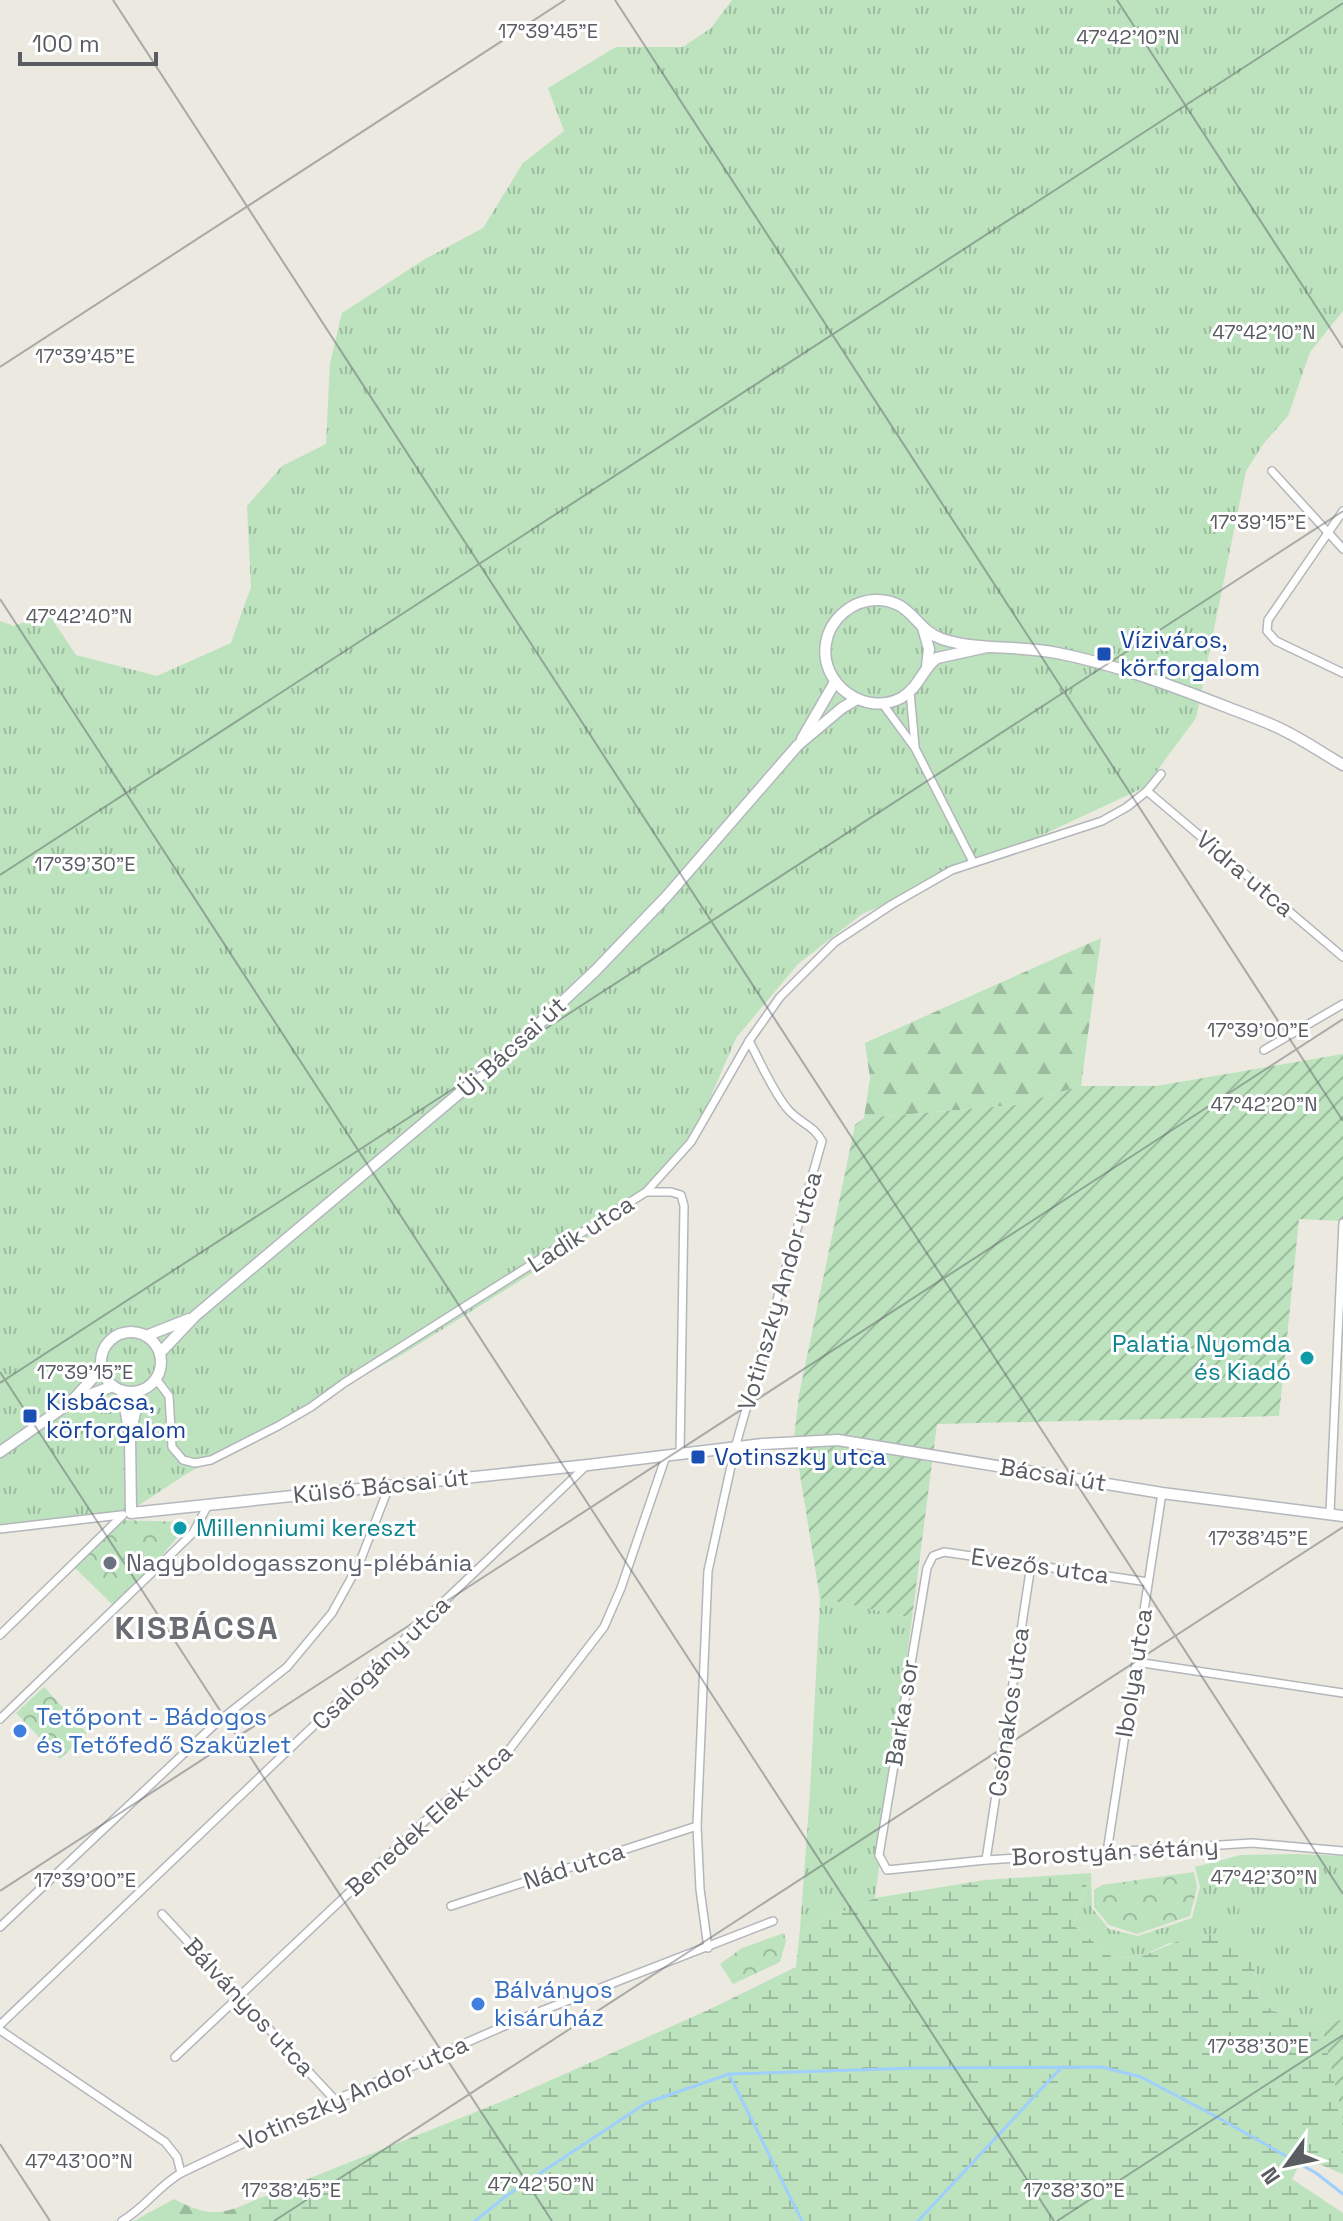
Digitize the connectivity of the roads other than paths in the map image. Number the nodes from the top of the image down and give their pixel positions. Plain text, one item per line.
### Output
1 (1272, 471) dead end
2 (1343, 511) edge
3 (1328, 533) junction
4 (1343, 549) edge
5 (920, 623) junction
6 (987, 647) junction
7 (926, 669) junction
8 (1343, 673) edge
9 (835, 682) junction
10 (910, 692) junction
11 (857, 699) junction
12 (882, 703) junction
13 (798, 745) junction
14 (915, 748) junction
15 (1343, 765) edge
16 (1161, 774) dead end
17 (1147, 791) junction
18 (973, 862) junction
19 (1343, 957) edge
20 (1343, 1004) edge
21 (749, 1041) junction
22 (1264, 1050) dead end
23 (646, 1192) junction
24 (1343, 1223) edge
25 (195, 1316) junction
26 (146, 1336) junction
27 (160, 1353) junction
28 (1339, 1361) edge
29 (101, 1369) junction
30 (156, 1379) junction
31 (117, 1389) junction
32 (140, 1391) junction
33 (71, 1402) junction
34 (130, 1435) junction
35 (763, 1444) joint
36 (735, 1448) junction
37 (0, 1452) edge
38 (680, 1454) junction
39 (666, 1456) junction
40 (588, 1465) junction
41 (390, 1484) junction
42 (1162, 1493) junction
43 (208, 1505) junction
44 (1330, 1513) junction
45 (127, 1514) junction
46 (1343, 1516) edge
47 (0, 1529) edge
48 (933, 1556) joint
49 (1031, 1565) junction
50 (1148, 1582) junction
51 (0, 1635) edge
52 (1136, 1662) junction
53 (1343, 1693) edge
54 (0, 1719) edge
55 (697, 1826) junction
56 (1343, 1851) edge
57 (1107, 1852) junction
58 (986, 1860) junction
59 (887, 1870) joint
60 (451, 1906) dead end
61 (162, 1914) dead end
62 (773, 1921) dead end
63 (0, 1927) edge
64 (708, 1948) junction
65 (240, 1997) junction
66 (0, 2028) edge
67 (175, 2057) dead end
68 (335, 2100) junction
69 (181, 2173) junction
70 (122, 2221) edge

1 - 3 street
2 - 3 street
3 - 4 street
3 - 8 street
5 - 6 street
5 - 7 street
5 - 9 street
6 - 7 street
6 - 15 street
7 - 10 street
9 - 11 street
9 - 13 street, Új Bácsai út
10 - 12 street
10 - 14 street
11 - 12 street
11 - 13 street, Új Bácsai út
12 - 14 street
13 - 25 street, Új Bácsai út
14 - 18 street
16 - 17 street, Ladik utca
17 - 18 street, Ladik utca
17 - 19 street, Vidra utca
18 - 21 street, Ladik utca
20 - 22 street
21 - 23 street, Ladik utca
21 - 36 street, Votinszky Andor utca
23 - 30 street, Ladik utca
23 - 38 street
24 - 28 street
25 - 26 street, Új Bácsai út
25 - 27 street, Új Bácsai út
26 - 27 street
26 - 29 street, Új Bácsai út
27 - 30 street
28 - 44 street
29 - 31 street
29 - 33 street, Új Bácsai út
30 - 32 street
31 - 32 street, Új Bácsai út
31 - 33 street, Új Bácsai út
31 - 34 street
32 - 34 street
33 - 37 street, Új Bácsai út
34 - 45 street
35 - 36 street, Külső Bácsai út
35 - 42 street, Bácsai út
36 - 38 street, Külső Bácsai út
36 - 55 street, Votinszky Andor utca
38 - 39 street, Külső Bácsai út
39 - 40 street, Külső Bácsai út
39 - 65 street, Benedek Elek utca
40 - 41 street, Külső Bácsai út
40 - 66 street, Csalogány utca
41 - 43 street, Külső Bácsai út
41 - 63 street
42 - 44 street, Bácsai út
42 - 50 street, Ibolya utca
43 - 45 street, Külső Bácsai út
43 - 54 street
44 - 46 street, Bácsai út
45 - 47 street, Külső Bácsai út
45 - 51 street
48 - 49 street, Evezős utca
48 - 59 street, Barka sor
49 - 50 street, Evezős utca
49 - 58 street, Csónakos utca
50 - 52 street, Ibolya utca
52 - 53 street
52 - 57 street, Ibolya utca
55 - 60 street, Nád utca
55 - 64 street, Votinszky Andor utca
56 - 57 street, Borostyán sétány
57 - 58 street, Borostyán sétány
58 - 59 street, Borostyán sétány
61 - 65 street, Bálványos utca
62 - 64 street, Votinszky Andor utca
64 - 68 street, Votinszky Andor utca
65 - 67 street, Benedek Elek utca
65 - 68 street, Bálványos utca
66 - 69 street
68 - 69 street, Votinszky Andor utca
69 - 70 street, Votinszky Andor utca

